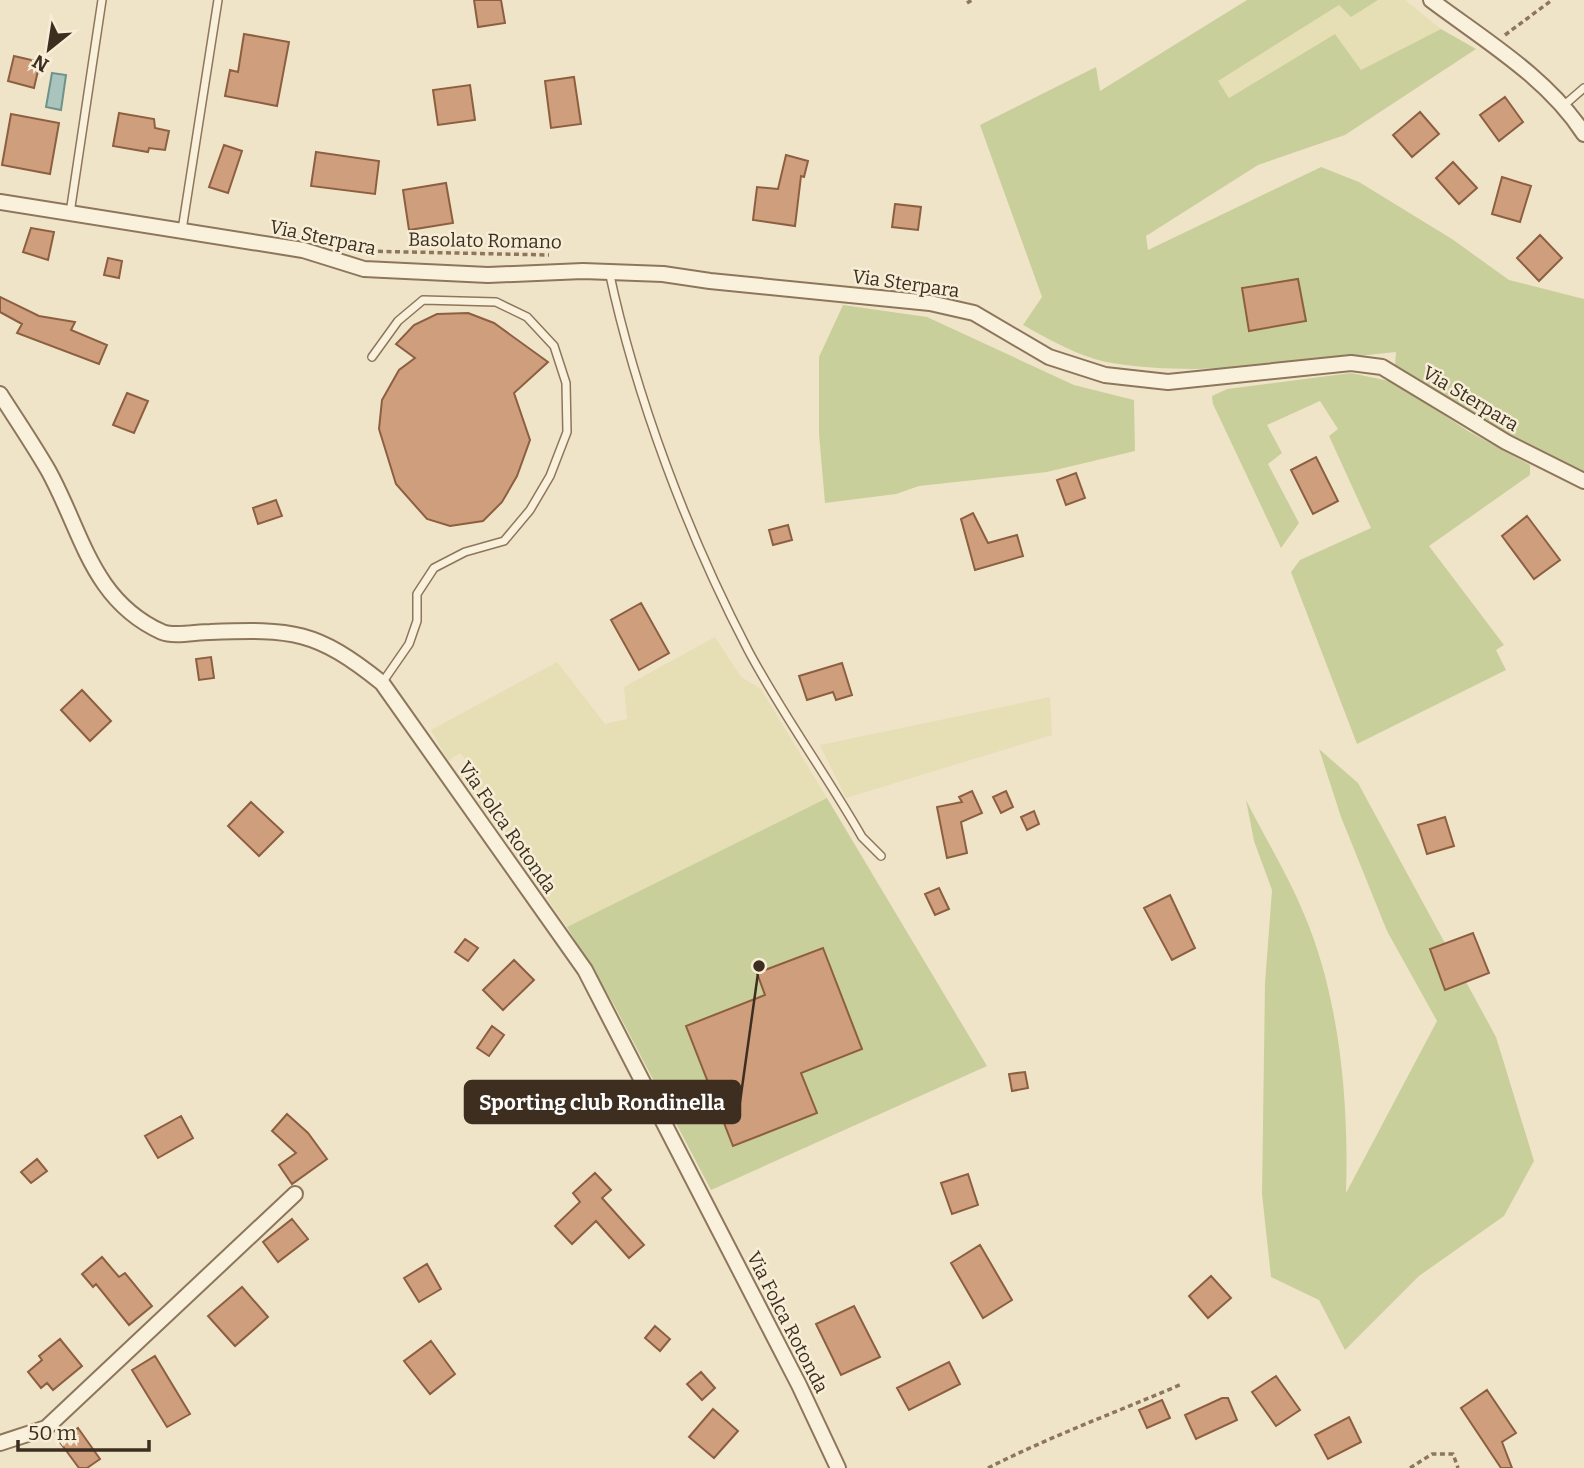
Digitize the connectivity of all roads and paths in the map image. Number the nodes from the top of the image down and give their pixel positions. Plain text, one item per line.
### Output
1 (102, 0) edge
2 (218, 0) edge
3 (1431, 0) edge
4 (1552, 0) edge
5 (1492, 45) junction
6 (1584, 88) edge
7 (1562, 107) junction
8 (1584, 134) edge
9 (0, 202) edge
10 (70, 213) junction
11 (182, 230) junction
12 (358, 251) dead end
13 (553, 255) dead end
14 (609, 271) junction
15 (372, 357) dead end
16 (0, 394) edge
17 (1584, 481) edge
18 (382, 683) junction
19 (881, 856) dead end
20 (295, 1194) dead end
21 (1182, 1384) dead end
22 (0, 1443) edge
23 (838, 1468) edge
24 (988, 1468) edge
25 (1410, 1468) edge
26 (1458, 1468) edge

1 - 10 lane
2 - 11 lane
3 - 5 street
4 - 5 path
5 - 7 street
6 - 7 lane
7 - 8 street
9 - 10 street, Via Sterpara
10 - 11 street, Via Sterpara
11 - 14 street, Via Sterpara
12 - 13 path, Basolato Romano
14 - 17 street, Via Sterpara
14 - 19 lane
15 - 18 lane
16 - 18 street, Via Folca Rotonda
18 - 23 street, Via Folca Rotonda
20 - 22 street
21 - 24 path
25 - 26 path

